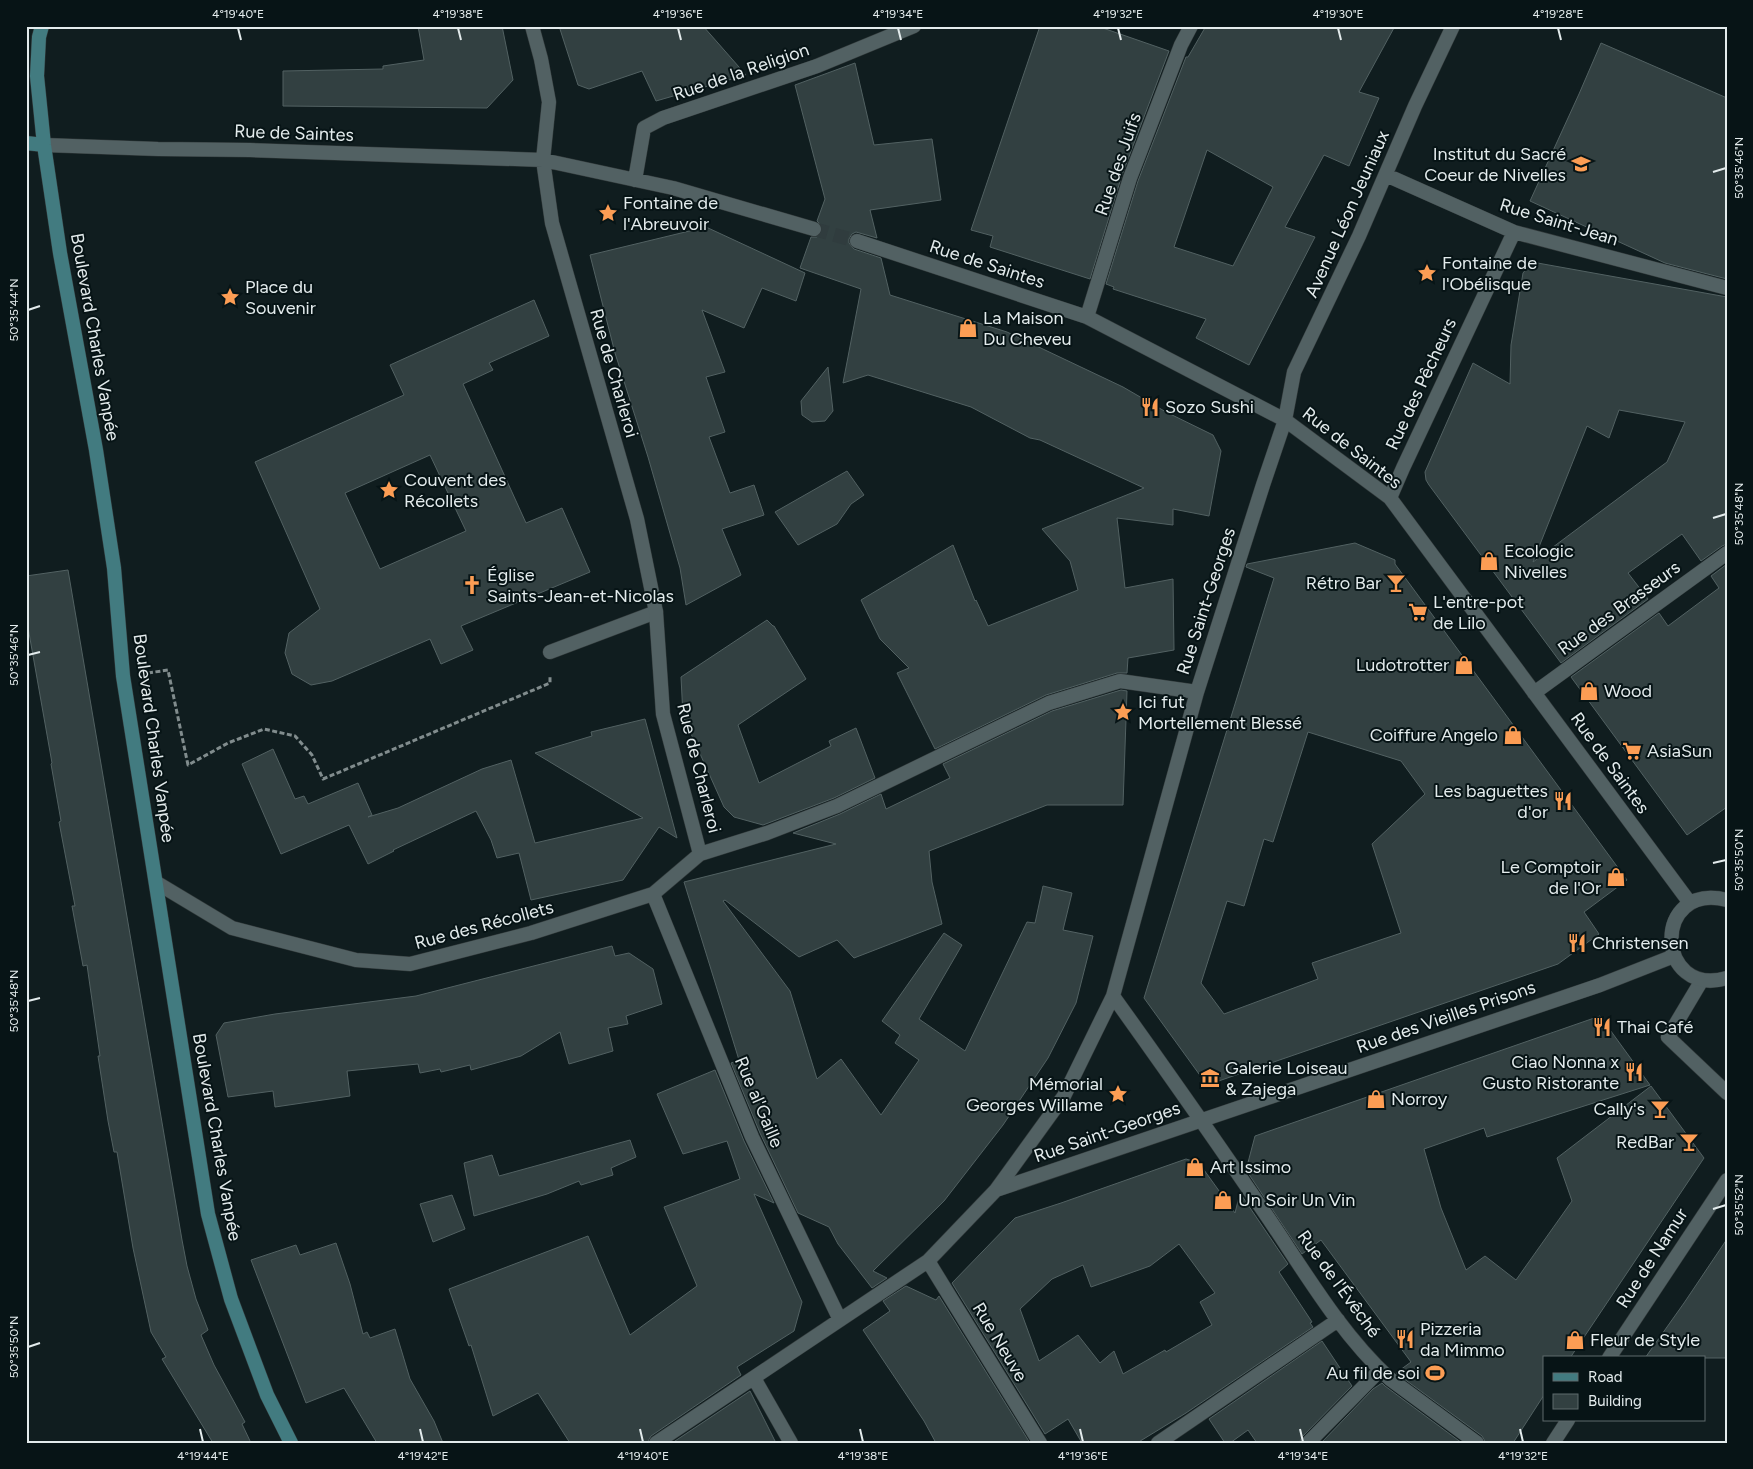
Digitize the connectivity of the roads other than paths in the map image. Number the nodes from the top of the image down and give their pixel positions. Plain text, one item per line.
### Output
1 (42, 26) edge
2 (532, 26) edge
3 (914, 26) edge
4 (1191, 26) edge
5 (1453, 26) edge
6 (26, 143) edge
7 (44, 145) junction
8 (543, 160) junction
9 (1386, 176) junction
10 (635, 180) junction
11 (814, 229) tunnel mouth
12 (1514, 232) junction
13 (857, 241) tunnel mouth
14 (1727, 288) edge
15 (1087, 317) junction
16 (1285, 420) junction
17 (1390, 498) junction
18 (1727, 553) edge
19 (656, 612) junction
20 (550, 652) road end
21 (1197, 692) junction
22 (1534, 693) junction
23 (700, 854) junction
24 (156, 883) junction
25 (653, 894) junction
26 (1727, 900) edge
27 (1690, 904) junction
28 (1674, 956) junction
29 (1727, 978) edge
30 (1702, 980) junction
31 (1113, 996) junction
32 (1727, 1093) edge
33 (1200, 1119) junction
34 (1727, 1180) edge
35 (996, 1190) junction
36 (928, 1261) junction
37 (840, 1320) junction
38 (1338, 1320) junction
39 (1610, 1356) edge
40 (1380, 1370) junction
41 (754, 1378) junction
42 (1567, 1422) edge
43 (291, 1443) edge
44 (656, 1443) edge
45 (791, 1443) edge
46 (1040, 1443) edge
47 (1158, 1443) edge
48 (1308, 1443) edge
49 (1477, 1443) edge
50 (1553, 1443) edge

1 - 7 main road, Boulevard Charles Vanpée
2 - 8 street, Rue de Charleroi
3 - 10 street, Rue de la Religion
4 - 15 street, Rue des Juifs
5 - 9 street, Avenue Léon Jeuniaux
6 - 7 main road
7 - 8 street, Rue de Saintes
7 - 24 main road, Boulevard Charles Vanpée
8 - 10 street, Rue de Saintes
8 - 19 street, Rue de Charleroi
9 - 12 street, Rue Saint-Jean
9 - 16 street, Avenue Léon Jeuniaux
10 - 11 street, Rue de Saintes
12 - 14 street, Rue Saint-Jean
12 - 17 street, Rue des Pêcheurs
13 - 15 street, Rue de Saintes
15 - 16 street, Rue de Saintes
16 - 17 street, Rue de Saintes
16 - 21 street, Rue Saint-Georges
17 - 22 street, Rue de Saintes
18 - 22 street, Rue des Brasseurs
19 - 20 street
19 - 23 street, Rue de Charleroi
21 - 23 street, Rue de Charleroi
21 - 31 street, Rue Saint-Georges
22 - 27 street, Rue de Saintes
23 - 25 street, Rue des Récollets
24 - 25 street, Rue des Récollets
24 - 43 main road, Boulevard Charles Vanpée
25 - 37 street, Rue al'Gaille
26 - 27 street
27 - 28 street
28 - 30 street
28 - 33 street, Rue des Vieilles Prisons
29 - 30 street
30 - 32 street
31 - 33 street, Rue Saint-Georges
31 - 35 street, Rue Saint-Georges
33 - 35 street, Rue Saint-Georges
33 - 38 street, Rue de l'Évêché
34 - 39 street, Rue de Namur
35 - 36 street, Rue Saint-Georges
36 - 37 street, Rue Saint-Georges
36 - 46 street, Rue Neuve
37 - 41 street, Rue Saint-Georges
38 - 40 street, Rue de l'Évêché
38 - 47 street
40 - 48 street
40 - 49 street, Rue de l'Évêché
41 - 44 street, Rue Saint-Georges
41 - 45 street
42 - 50 street

